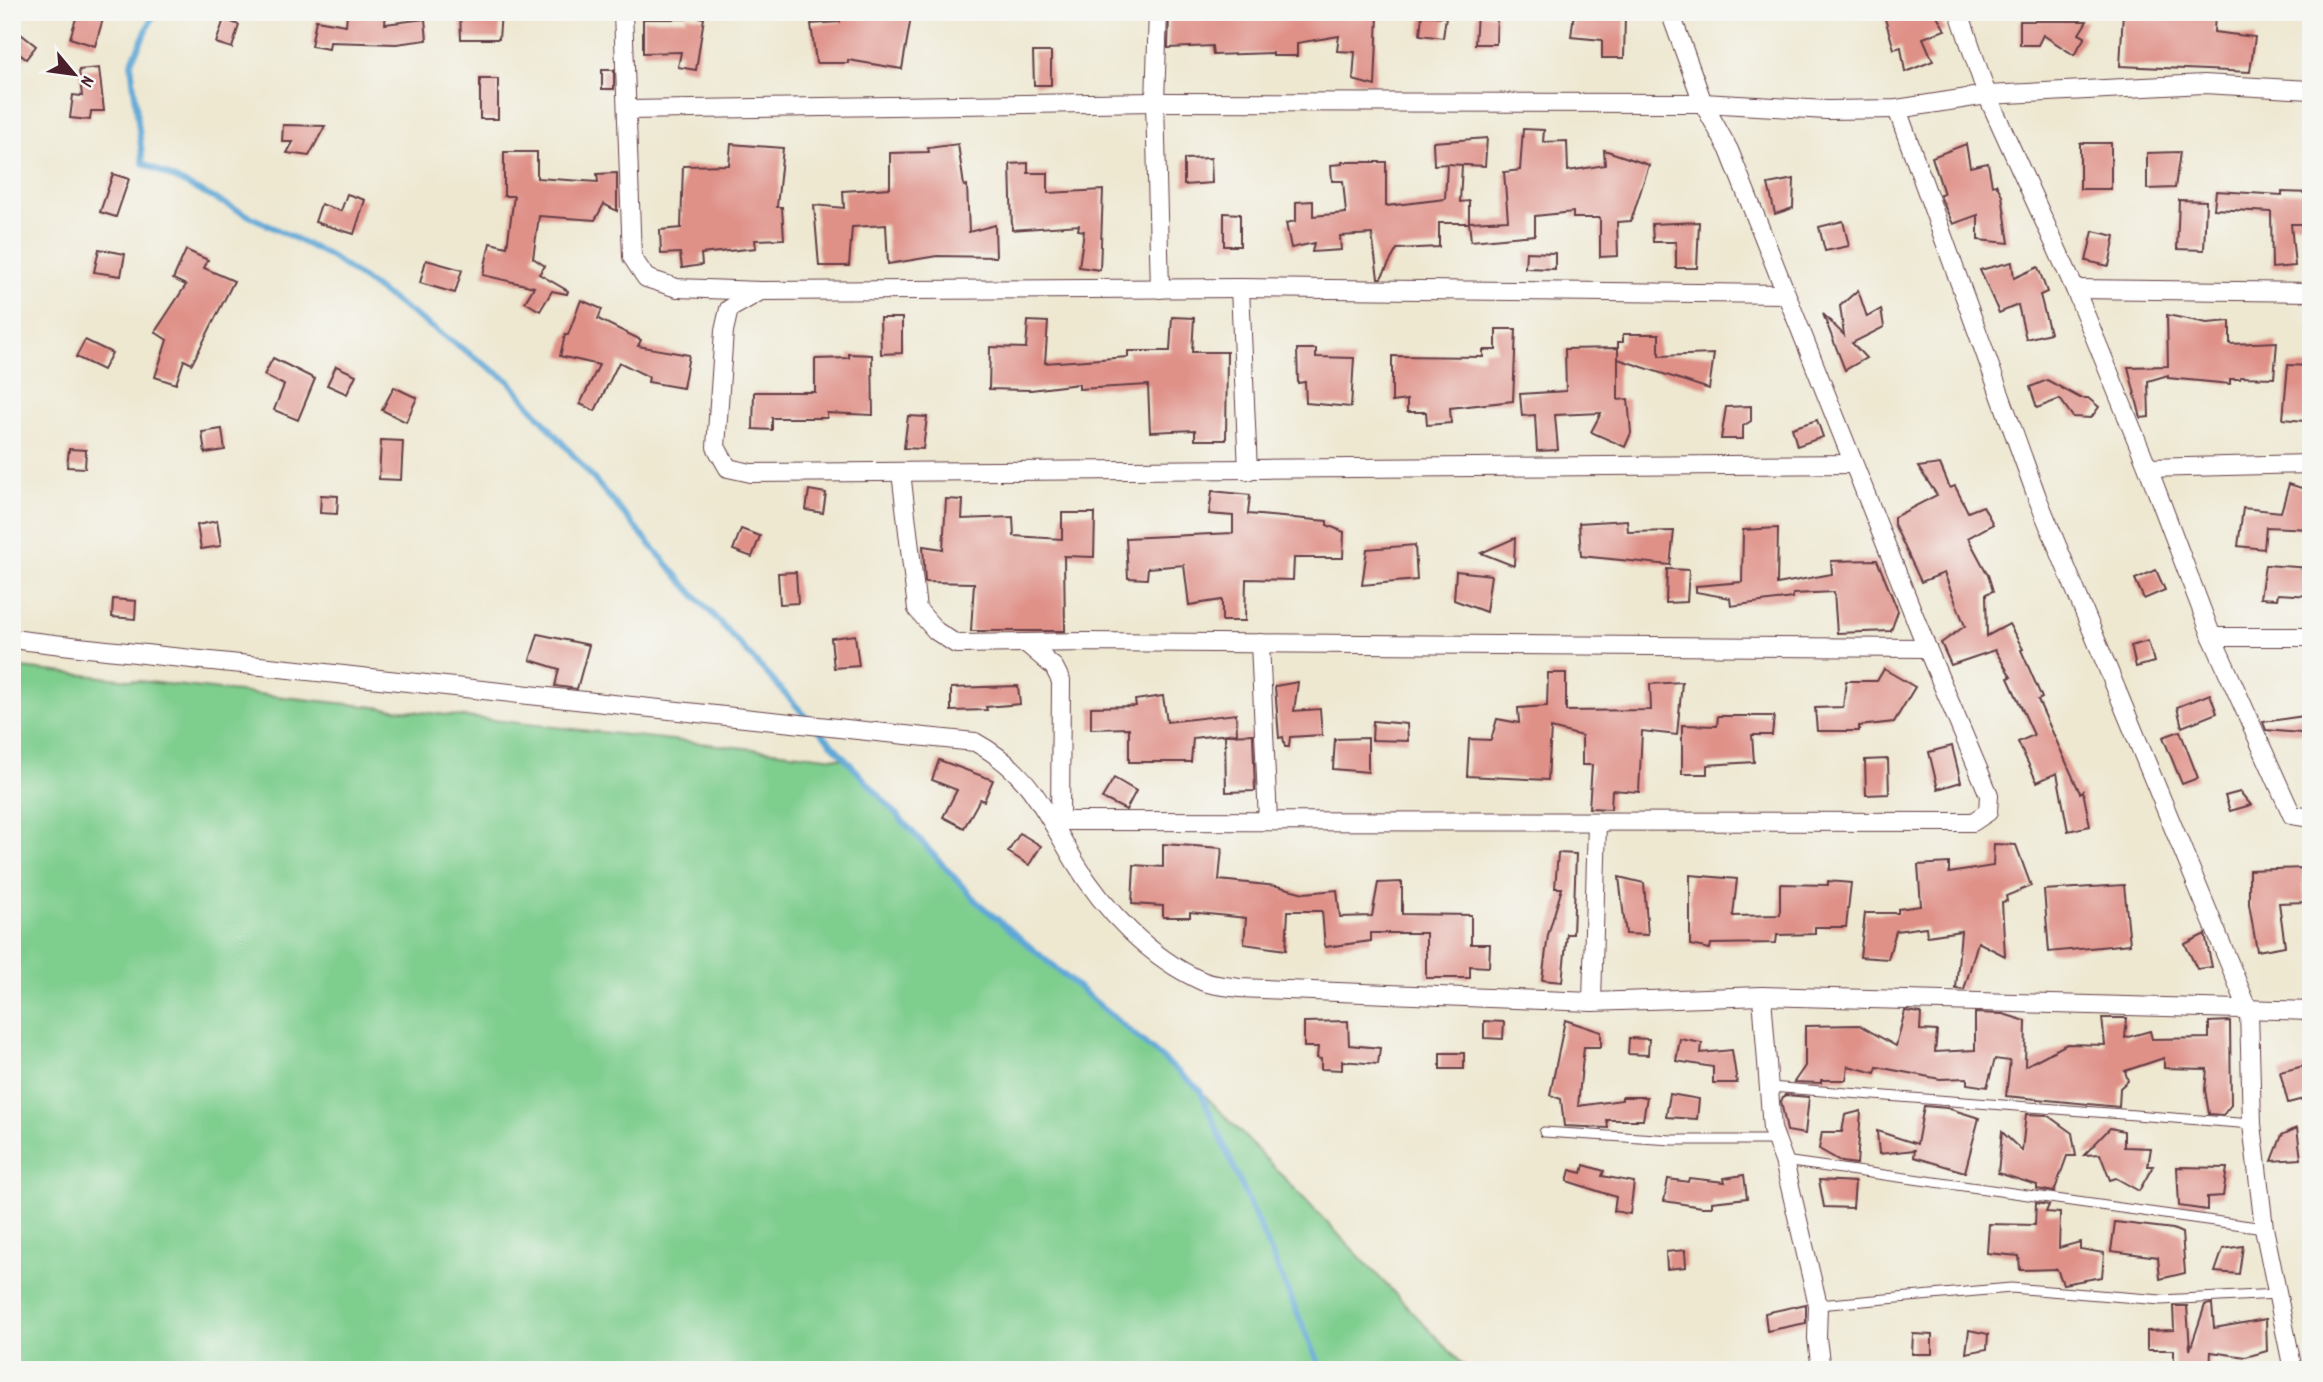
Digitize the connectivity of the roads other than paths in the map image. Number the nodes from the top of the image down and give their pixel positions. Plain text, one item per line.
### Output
1 (623, 12) edge
2 (1158, 12) edge
3 (1670, 12) edge
4 (1959, 12) edge
5 (2311, 90) edge
6 (1987, 95) junction
7 (1155, 102) junction
8 (1703, 103) junction
9 (1897, 109) junction
10 (627, 110) junction
11 (1240, 288) junction
12 (1160, 289) junction
13 (2075, 289) junction
14 (761, 291) junction
15 (2311, 292) edge
16 (1786, 294) junction
17 (1853, 464) junction
18 (2311, 464) edge
19 (2148, 468) junction
20 (1248, 471) junction
21 (901, 472) junction
22 (2212, 637) junction
23 (2311, 637) edge
24 (12, 639) edge
25 (1260, 643) junction
26 (1027, 644) junction
27 (1927, 648) junction
28 (2311, 818) edge
29 (1057, 821) junction
30 (1268, 821) junction
31 (1597, 822) junction
32 (1762, 996) junction
33 (1592, 1002) junction
34 (2249, 1011) junction
35 (2311, 1011) edge
36 (1769, 1087) junction
37 (2252, 1124) junction
38 (1544, 1132) dead end
39 (1777, 1140) junction
40 (1784, 1161) junction
41 (2264, 1228) junction
42 (2278, 1294) junction
43 (1818, 1305) junction
44 (1821, 1370) edge
45 (2293, 1370) edge

1 - 10 street
2 - 7 street
3 - 8 street
4 - 6 street
5 - 6 street
6 - 9 street
6 - 13 street
7 - 8 street
7 - 10 street
7 - 12 street
8 - 9 street
8 - 16 street
9 - 34 street
10 - 14 street
11 - 12 street
11 - 16 street
11 - 20 street
12 - 14 street
13 - 15 street
13 - 19 street
14 - 21 street
16 - 17 street
17 - 20 street
17 - 27 street
18 - 19 street
19 - 22 street
20 - 21 street
21 - 26 street
22 - 23 street
22 - 28 street
24 - 29 street
25 - 26 street
25 - 27 street
25 - 30 street
26 - 29 street
27 - 31 street
29 - 30 street
29 - 33 street
30 - 31 street
31 - 33 street
32 - 33 street
32 - 34 street
32 - 36 street
34 - 35 street
34 - 37 street
36 - 37 lane
36 - 39 street
37 - 41 street
38 - 39 lane
39 - 40 street
40 - 41 lane
40 - 43 street
41 - 42 street
42 - 43 lane
42 - 45 street
43 - 44 street

